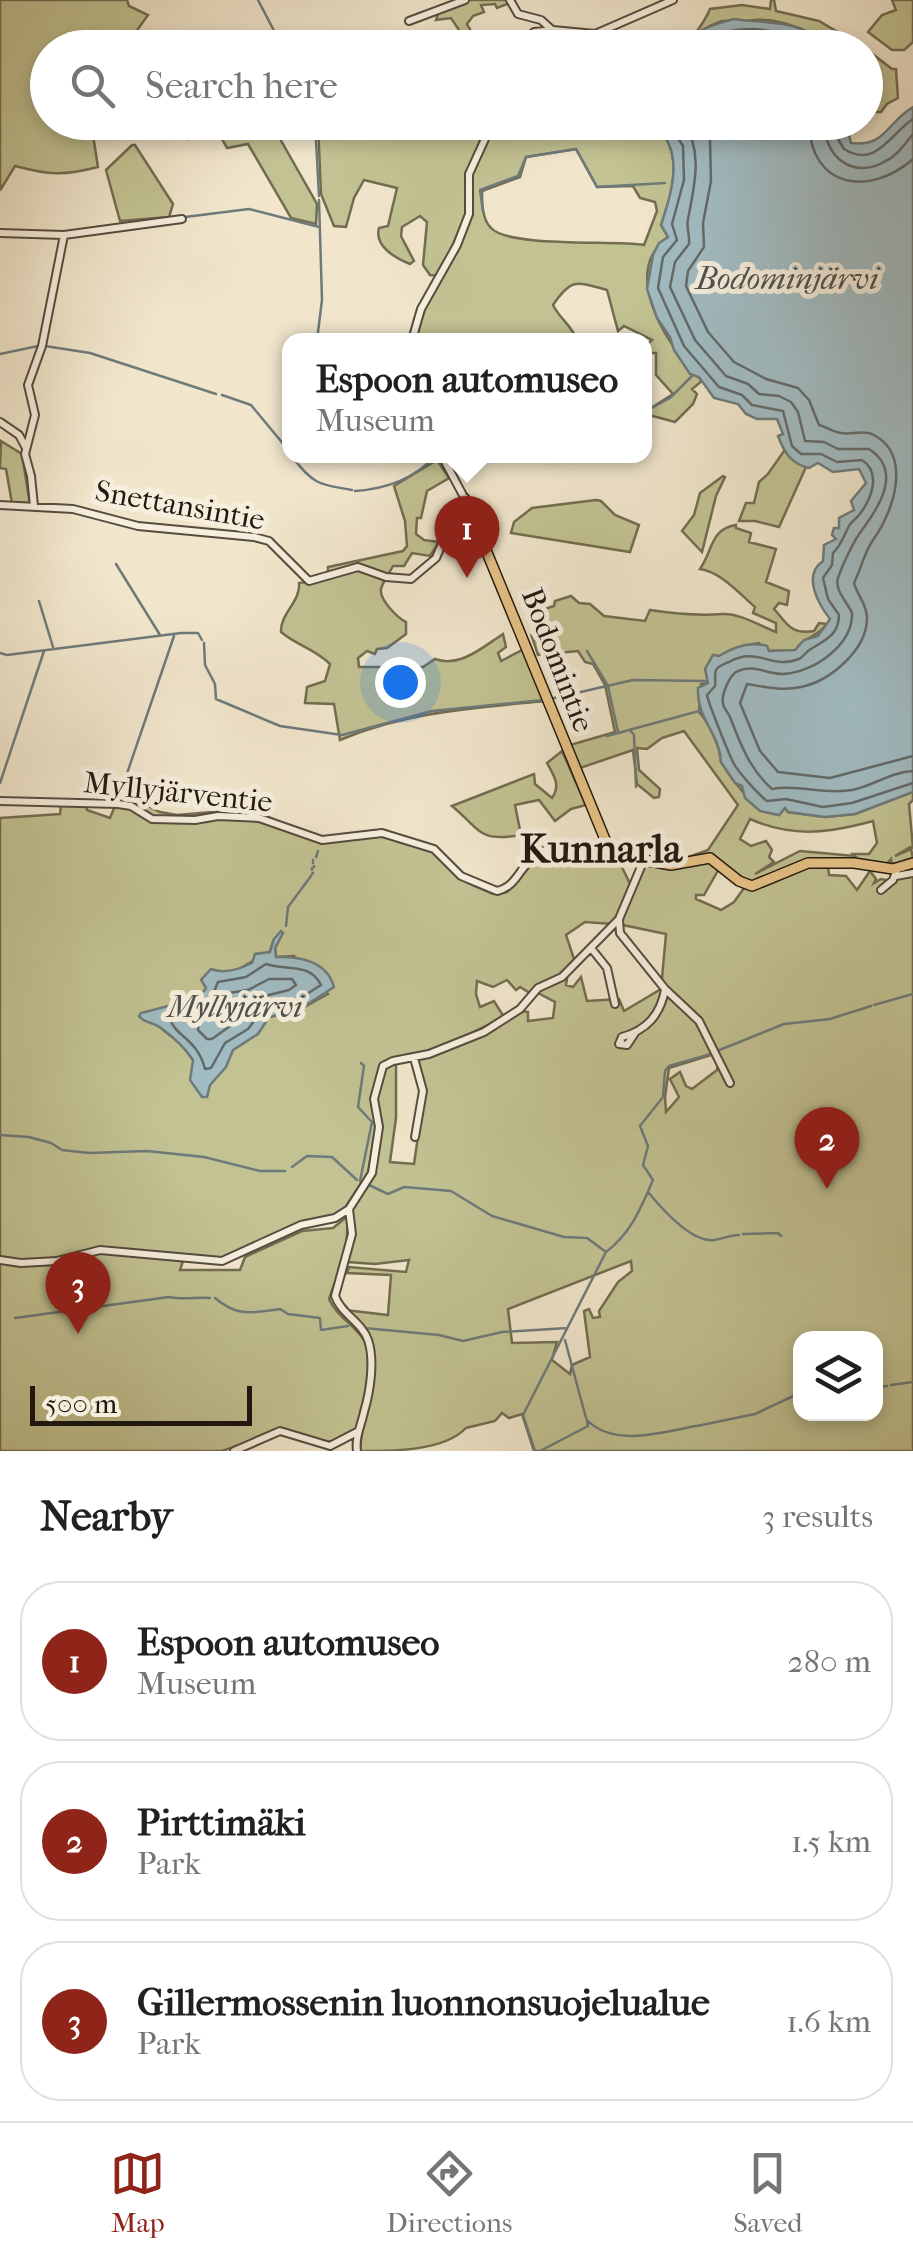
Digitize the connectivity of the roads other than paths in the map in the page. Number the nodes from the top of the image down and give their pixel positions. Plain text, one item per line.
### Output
1 (465, 0) edge
2 (510, 0) edge
3 (673, 0) edge
4 (409, 21) dead end
5 (552, 30) edge
6 (603, 30) edge
7 (485, 140) edge
8 (182, 219) dead end
9 (0, 234) edge
10 (64, 235) junction
11 (414, 333) edge
12 (0, 422) edge
13 (26, 449) junction
14 (446, 463) edge
15 (466, 499) junction
16 (0, 505) edge
17 (34, 506) junction
18 (0, 800) edge
19 (611, 854) junction
20 (643, 862) junction
21 (913, 863) edge
22 (896, 872) junction
23 (913, 874) edge
24 (881, 890) dead end
25 (619, 919) junction
26 (592, 948) junction
27 (665, 989) junction
28 (615, 1004) dead end
29 (635, 1033) dead end
30 (414, 1058) junction
31 (730, 1082) dead end
32 (415, 1137) dead end
33 (349, 1210) junction
34 (0, 1260) edge
35 (358, 1432) junction
36 (234, 1451) edge
37 (357, 1451) edge

1 - 4 street
2 - 5 street
3 - 6 street
7 - 11 street
8 - 10 street
9 - 10 street
10 - 13 street
12 - 13 street
13 - 17 street
14 - 15 street, Bodomintie
15 - 17 street, Snettansintie
15 - 19 main road, Bodomintie
16 - 17 street, Snettansintie
18 - 19 street, Myllyjärventie
19 - 20 main road
20 - 22 main road
20 - 25 street
21 - 22 main road
22 - 23 street
22 - 24 street
25 - 26 street
25 - 27 street
26 - 28 street
26 - 30 street
27 - 29 street
27 - 31 street
30 - 32 street
30 - 33 street
33 - 34 street
33 - 35 street
35 - 36 street
35 - 37 street

